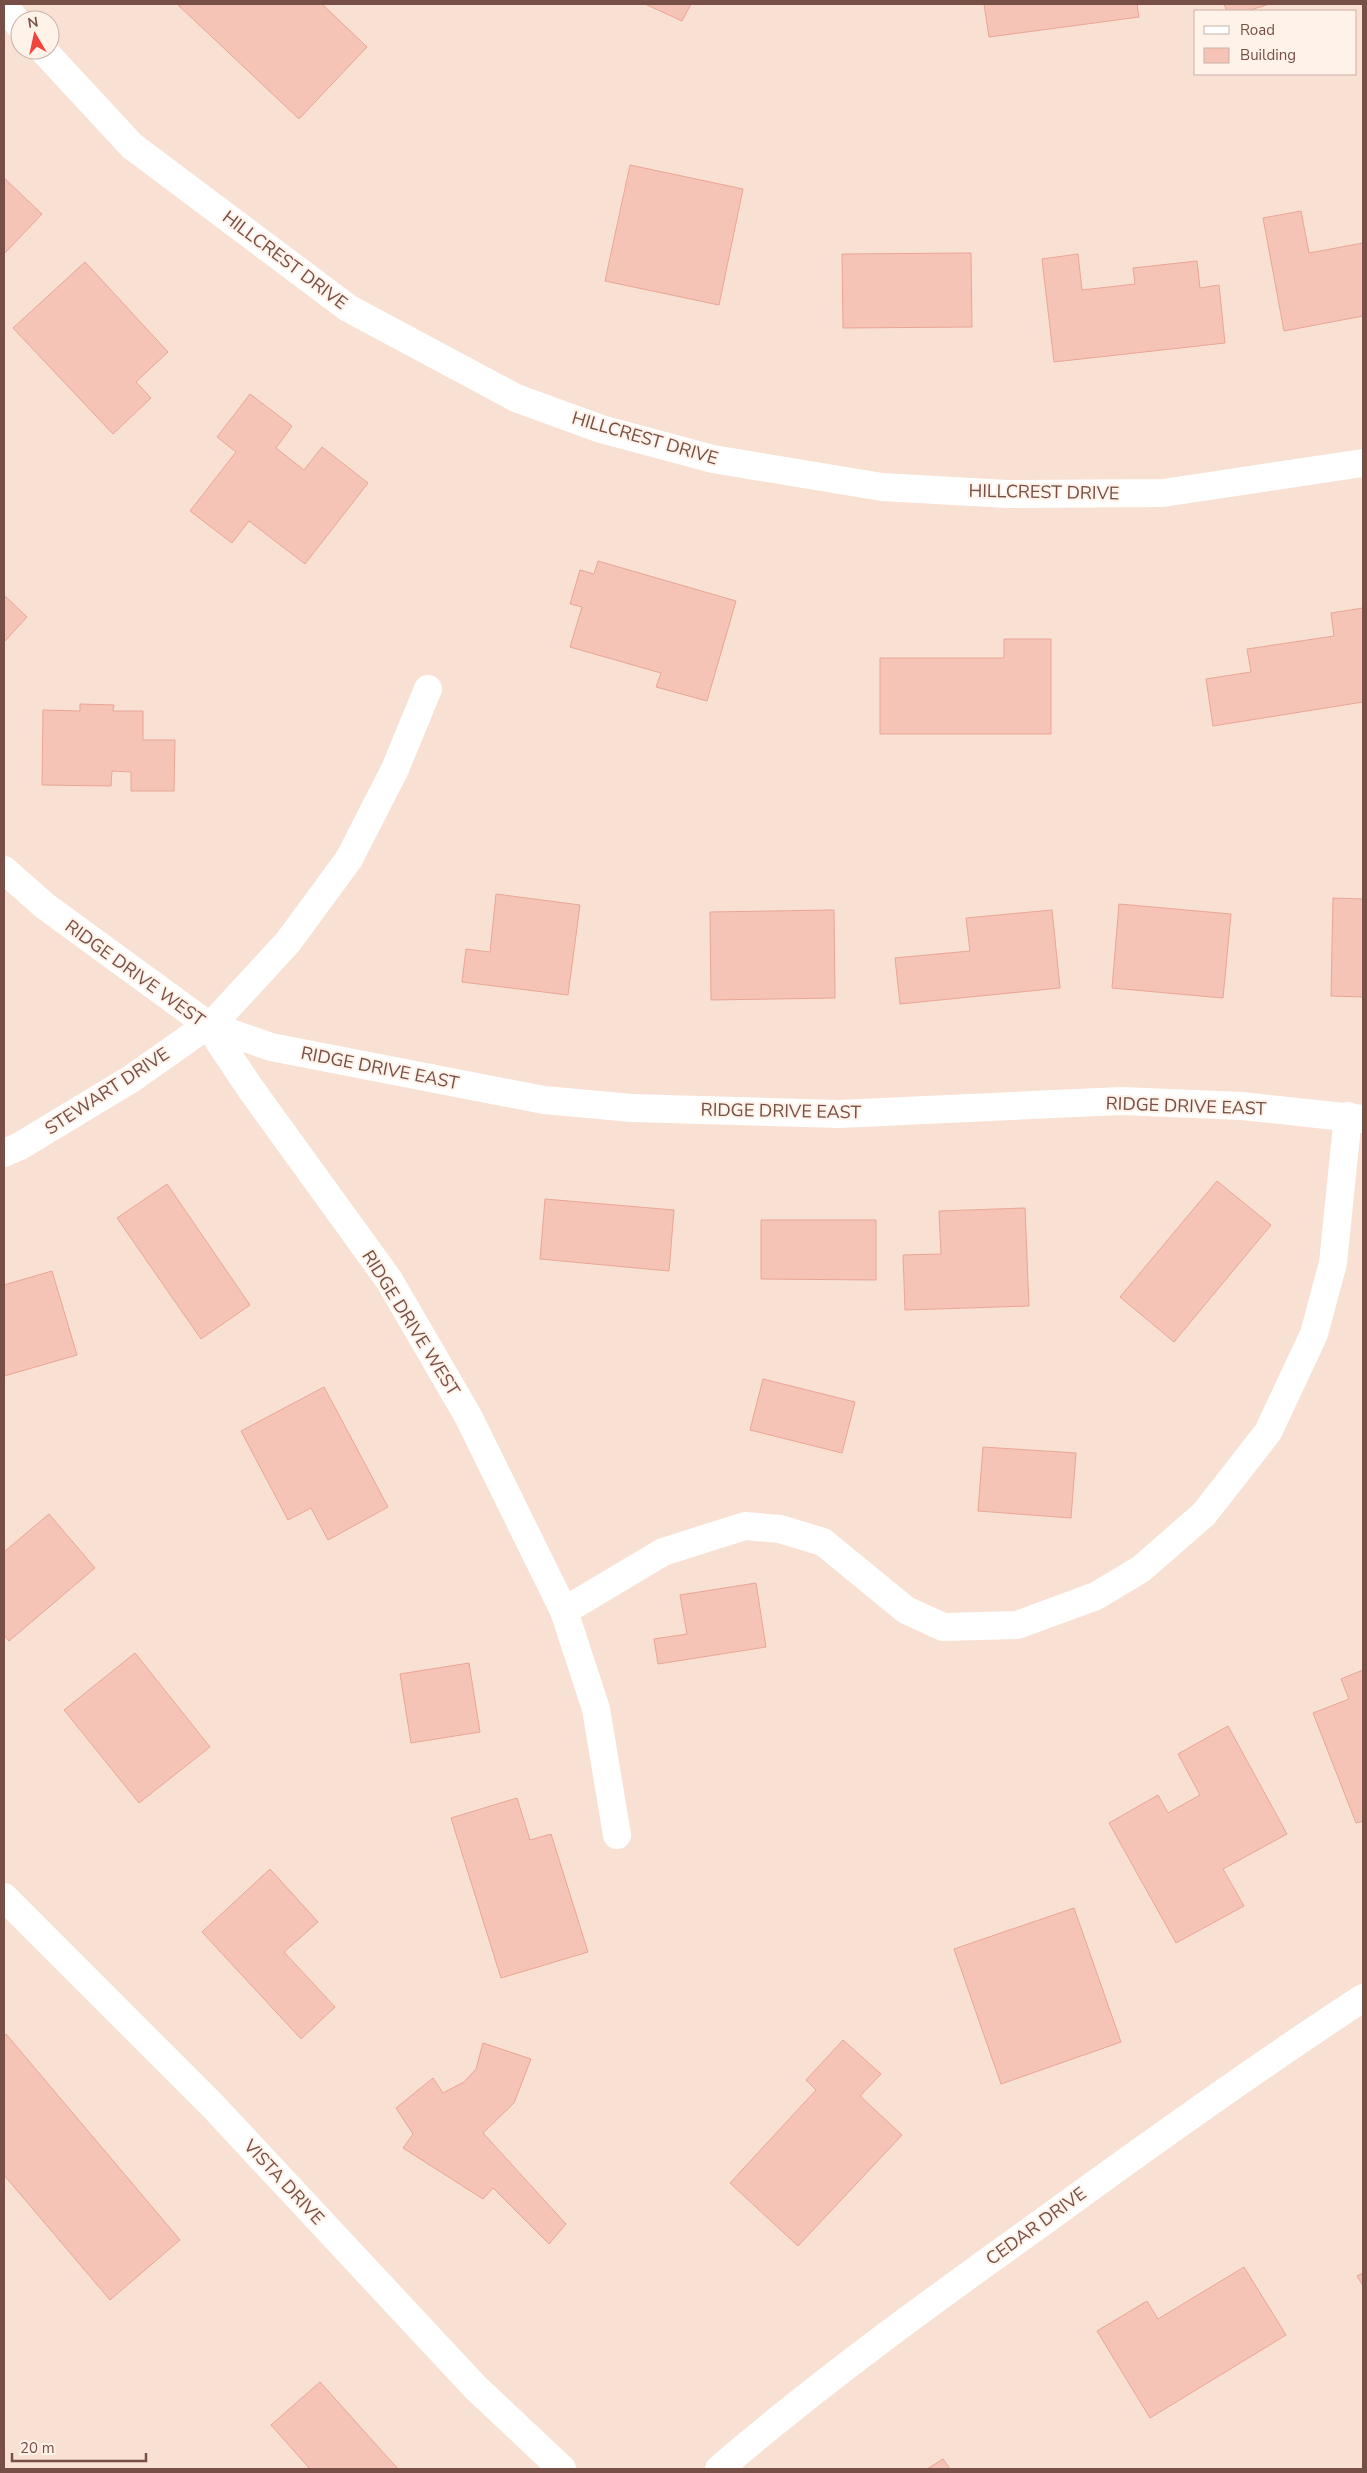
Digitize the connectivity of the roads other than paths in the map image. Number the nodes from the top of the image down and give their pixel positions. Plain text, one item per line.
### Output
1 (52, 60) edge
2 (1363, 463) edge
3 (428, 689) dead end
4 (4, 870) edge
5 (208, 1024) junction
6 (1356, 1118) edge
7 (4, 1153) edge
8 (564, 1612) junction
9 (618, 1835) dead end
10 (4, 1897) edge
11 (1363, 1998) edge
12 (562, 2469) edge
13 (719, 2469) edge

1 - 2 street, HILLCREST DRIVE
3 - 5 street, STEWART DRIVE
4 - 5 street, RIDGE DRIVE WEST
5 - 6 street, RIDGE DRIVE EAST
5 - 7 street, STEWART DRIVE
5 - 8 street, RIDGE DRIVE WEST
6 - 8 street
8 - 9 street, RIDGE DRIVE WEST
10 - 12 street, VISTA DRIVE
11 - 13 street, CEDAR DRIVE

